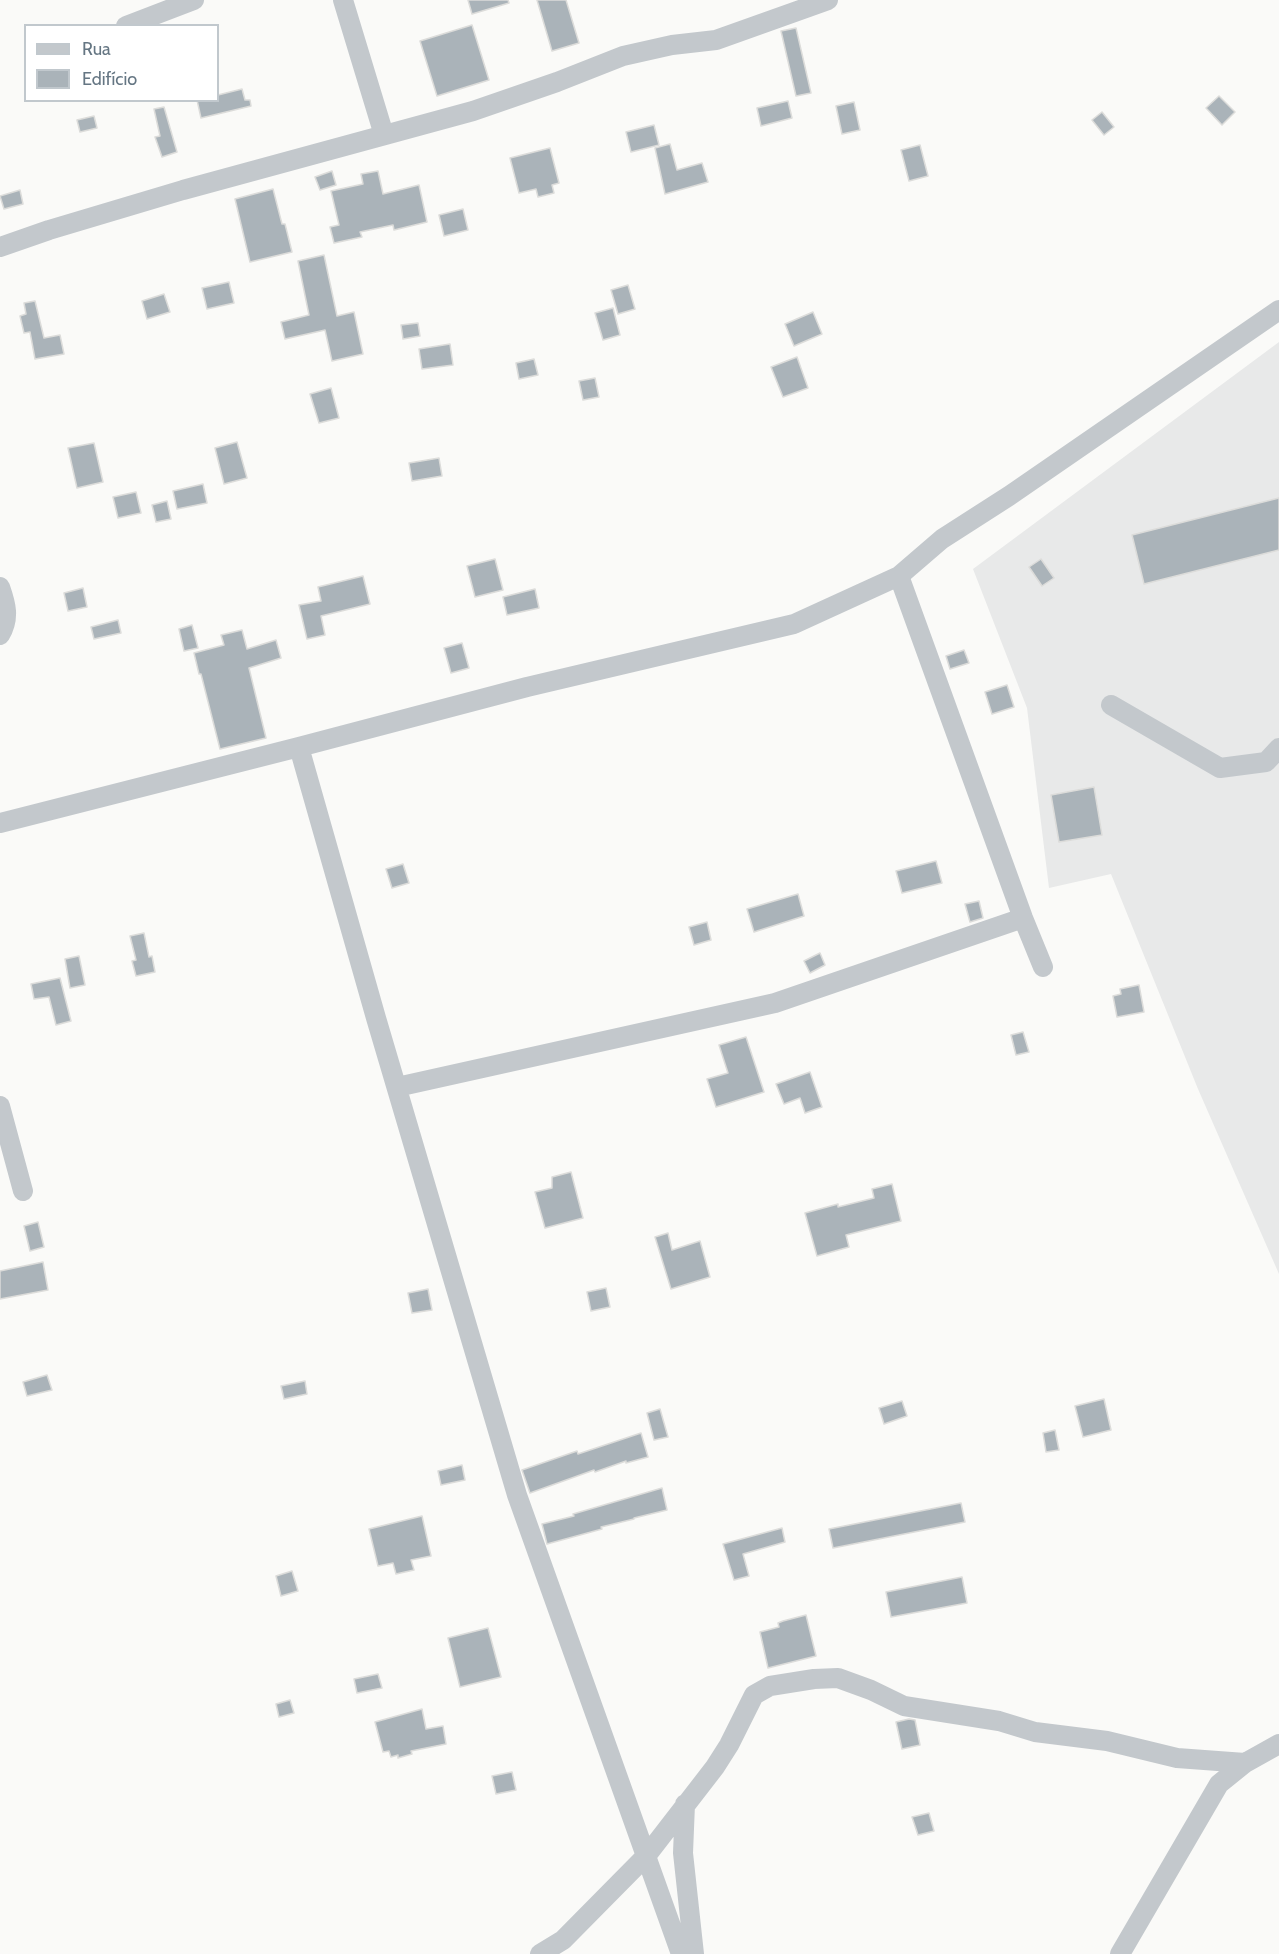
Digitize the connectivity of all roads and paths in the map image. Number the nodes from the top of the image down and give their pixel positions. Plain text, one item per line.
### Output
1 (194, 0) edge
2 (343, 0) edge
3 (828, 0) edge
4 (131, 24) edge
5 (384, 135) junction
6 (0, 247) edge
7 (1279, 309) edge
8 (899, 576) junction
9 (0, 587) edge
10 (0, 635) edge
11 (1111, 705) dead end
12 (299, 747) junction
13 (1279, 748) edge
14 (0, 823) edge
15 (1023, 918) junction
16 (1043, 967) dead end
17 (397, 1087) junction
18 (0, 1106) edge
19 (23, 1191) dead end
20 (1279, 1744) edge
21 (1245, 1763) junction
22 (685, 1804) junction
23 (647, 1855) junction
24 (540, 1954) edge
25 (681, 1954) edge
26 (694, 1954) edge
27 (1120, 1954) edge

1 - 4 street
2 - 5 street
3 - 5 street
5 - 6 street
7 - 8 street
8 - 12 street
8 - 15 street
9 - 10 street
11 - 13 street
12 - 14 street
12 - 17 street
15 - 16 street
15 - 17 street
17 - 23 street
18 - 19 street
20 - 21 street
21 - 22 street
21 - 27 street
22 - 23 street
22 - 26 street
23 - 24 street
23 - 25 street

